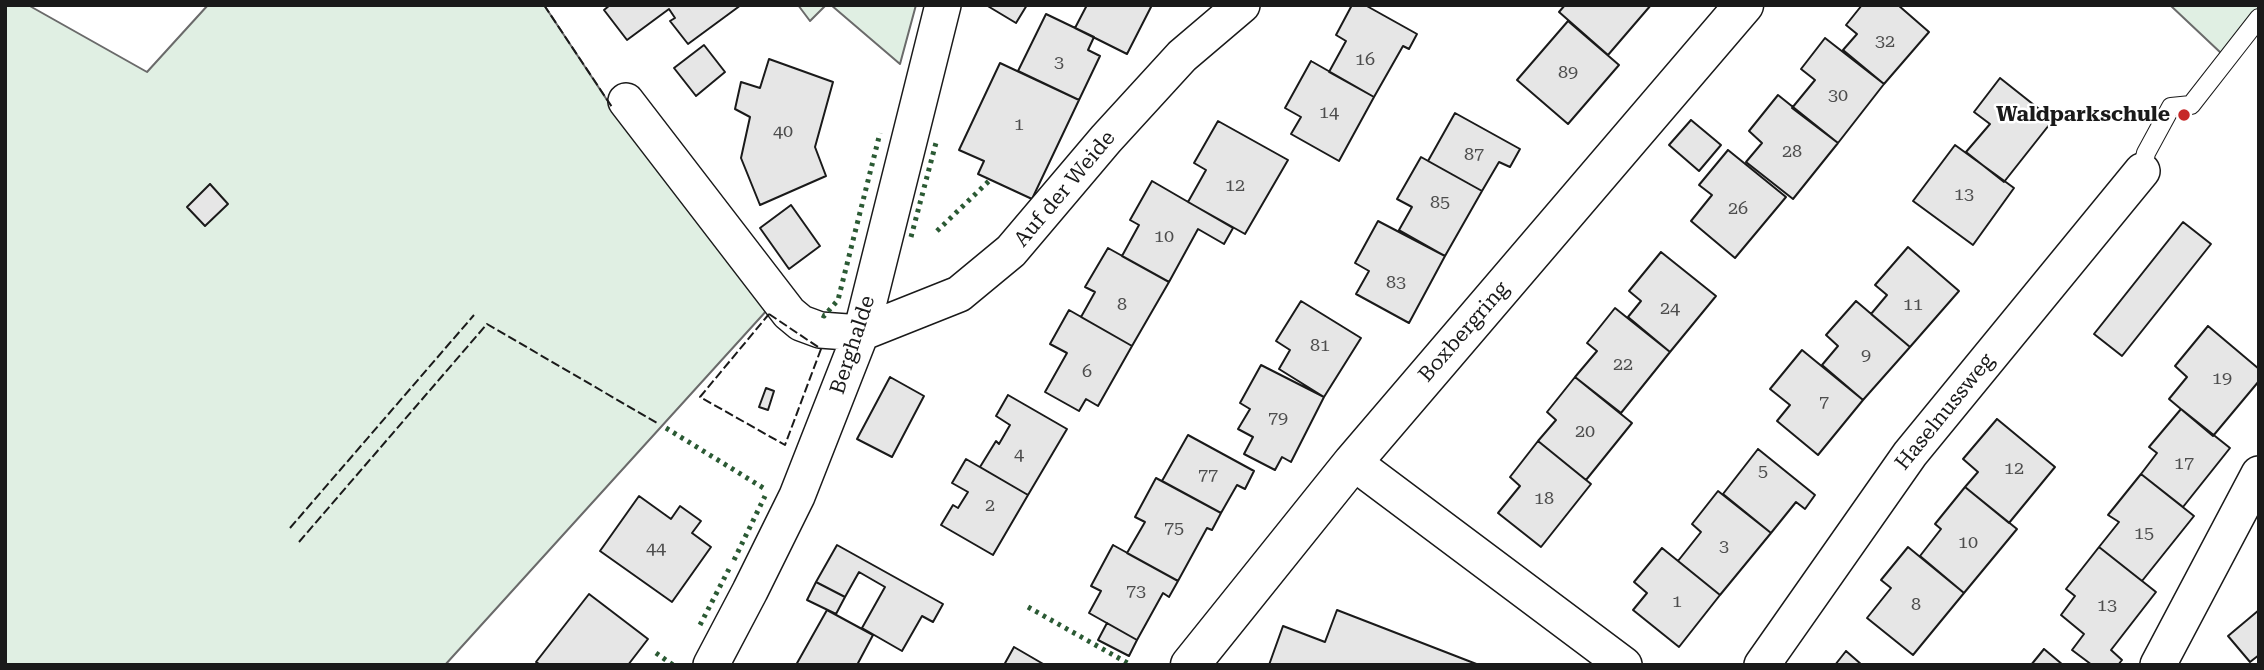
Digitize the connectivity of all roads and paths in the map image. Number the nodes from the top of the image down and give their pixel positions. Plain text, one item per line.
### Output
1 (943, 5) edge
2 (1242, 5) edge
3 (1744, 5) edge
4 (2259, 18) edge
5 (626, 101) dead end
6 (2142, 171) joint
7 (861, 333) junction
8 (1353, 461) junction
9 (2259, 474) edge
10 (711, 665) edge
11 (1190, 665) edge
12 (1624, 665) edge
13 (1762, 665) edge
14 (2158, 665) edge

1 - 7 street, Berghalde
2 - 7 street, Auf der Weide
3 - 8 street, Boxbergring
4 - 6 lane
5 - 7 street
6 - 13 street, Haselnussweg
7 - 10 street, Berghalde
8 - 11 street, Boxbergring
8 - 12 street
9 - 14 street

